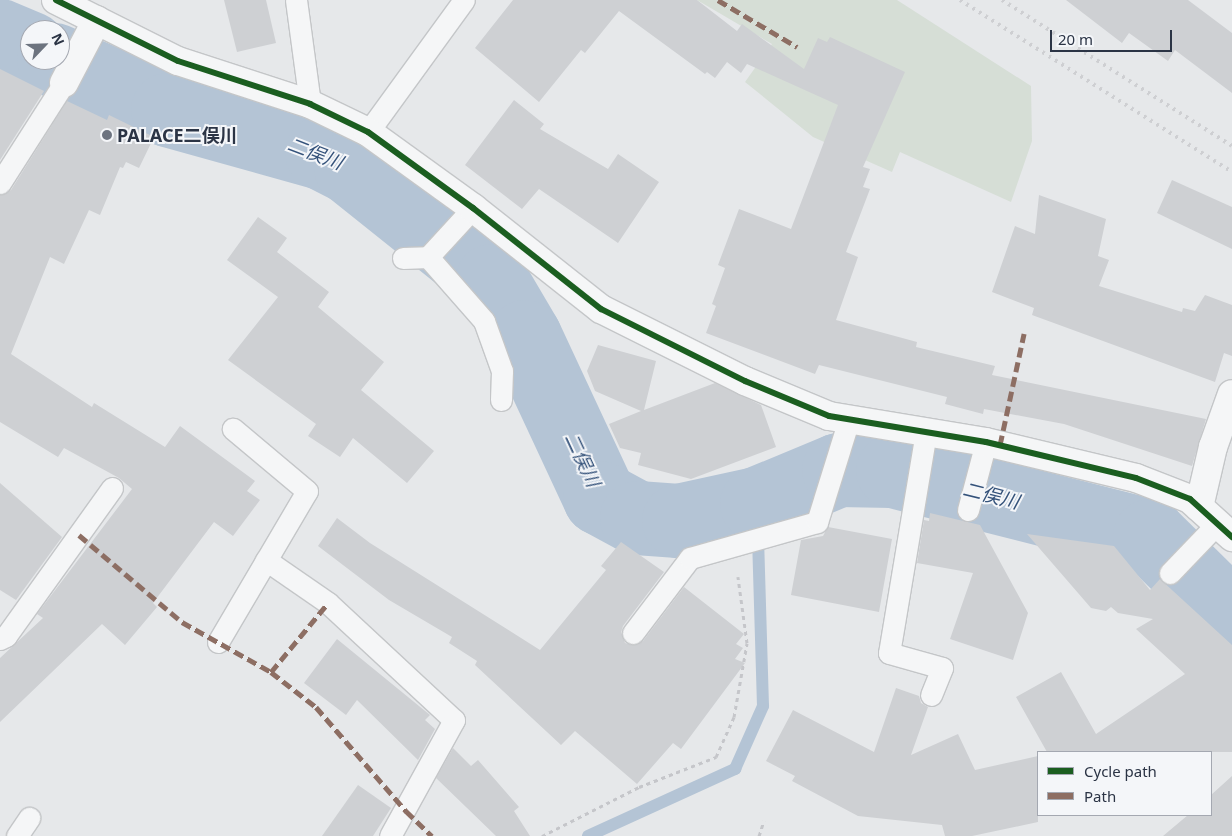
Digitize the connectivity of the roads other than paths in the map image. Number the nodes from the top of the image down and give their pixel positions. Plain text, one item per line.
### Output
1 (56, 0) edge
2 (296, 0) edge
3 (464, 0) edge
4 (97, 20) junction
5 (64, 84) joint
6 (310, 104) junction
7 (368, 132) junction
8 (0, 183) edge
9 (468, 213) junction
10 (432, 252) junction
11 (403, 258) dead end
12 (1232, 394) edge
13 (501, 400) dead end
14 (846, 428) junction
15 (233, 429) dead end
16 (925, 439) junction
17 (984, 449) junction
18 (112, 488) dead end
19 (968, 510) dead end
20 (1213, 526) edge
21 (266, 560) junction
22 (1170, 573) dead end
23 (633, 633) dead end
24 (0, 639) edge
25 (218, 642) dead end
26 (931, 695) dead end
27 (29, 818) dead end
28 (17, 836) edge
29 (390, 836) edge

1 - 4 street
2 - 6 lane
3 - 7 lane
4 - 5 street
4 - 6 street
5 - 8 lane
6 - 7 street
7 - 9 street
9 - 10 lane
9 - 14 street
10 - 11 lane
10 - 13 lane
12 - 20 street
14 - 16 street
14 - 23 lane
15 - 21 lane
16 - 17 street
16 - 26 lane
17 - 19 lane
17 - 20 street
18 - 24 lane
20 - 22 lane
21 - 25 lane
21 - 29 lane
27 - 28 lane

